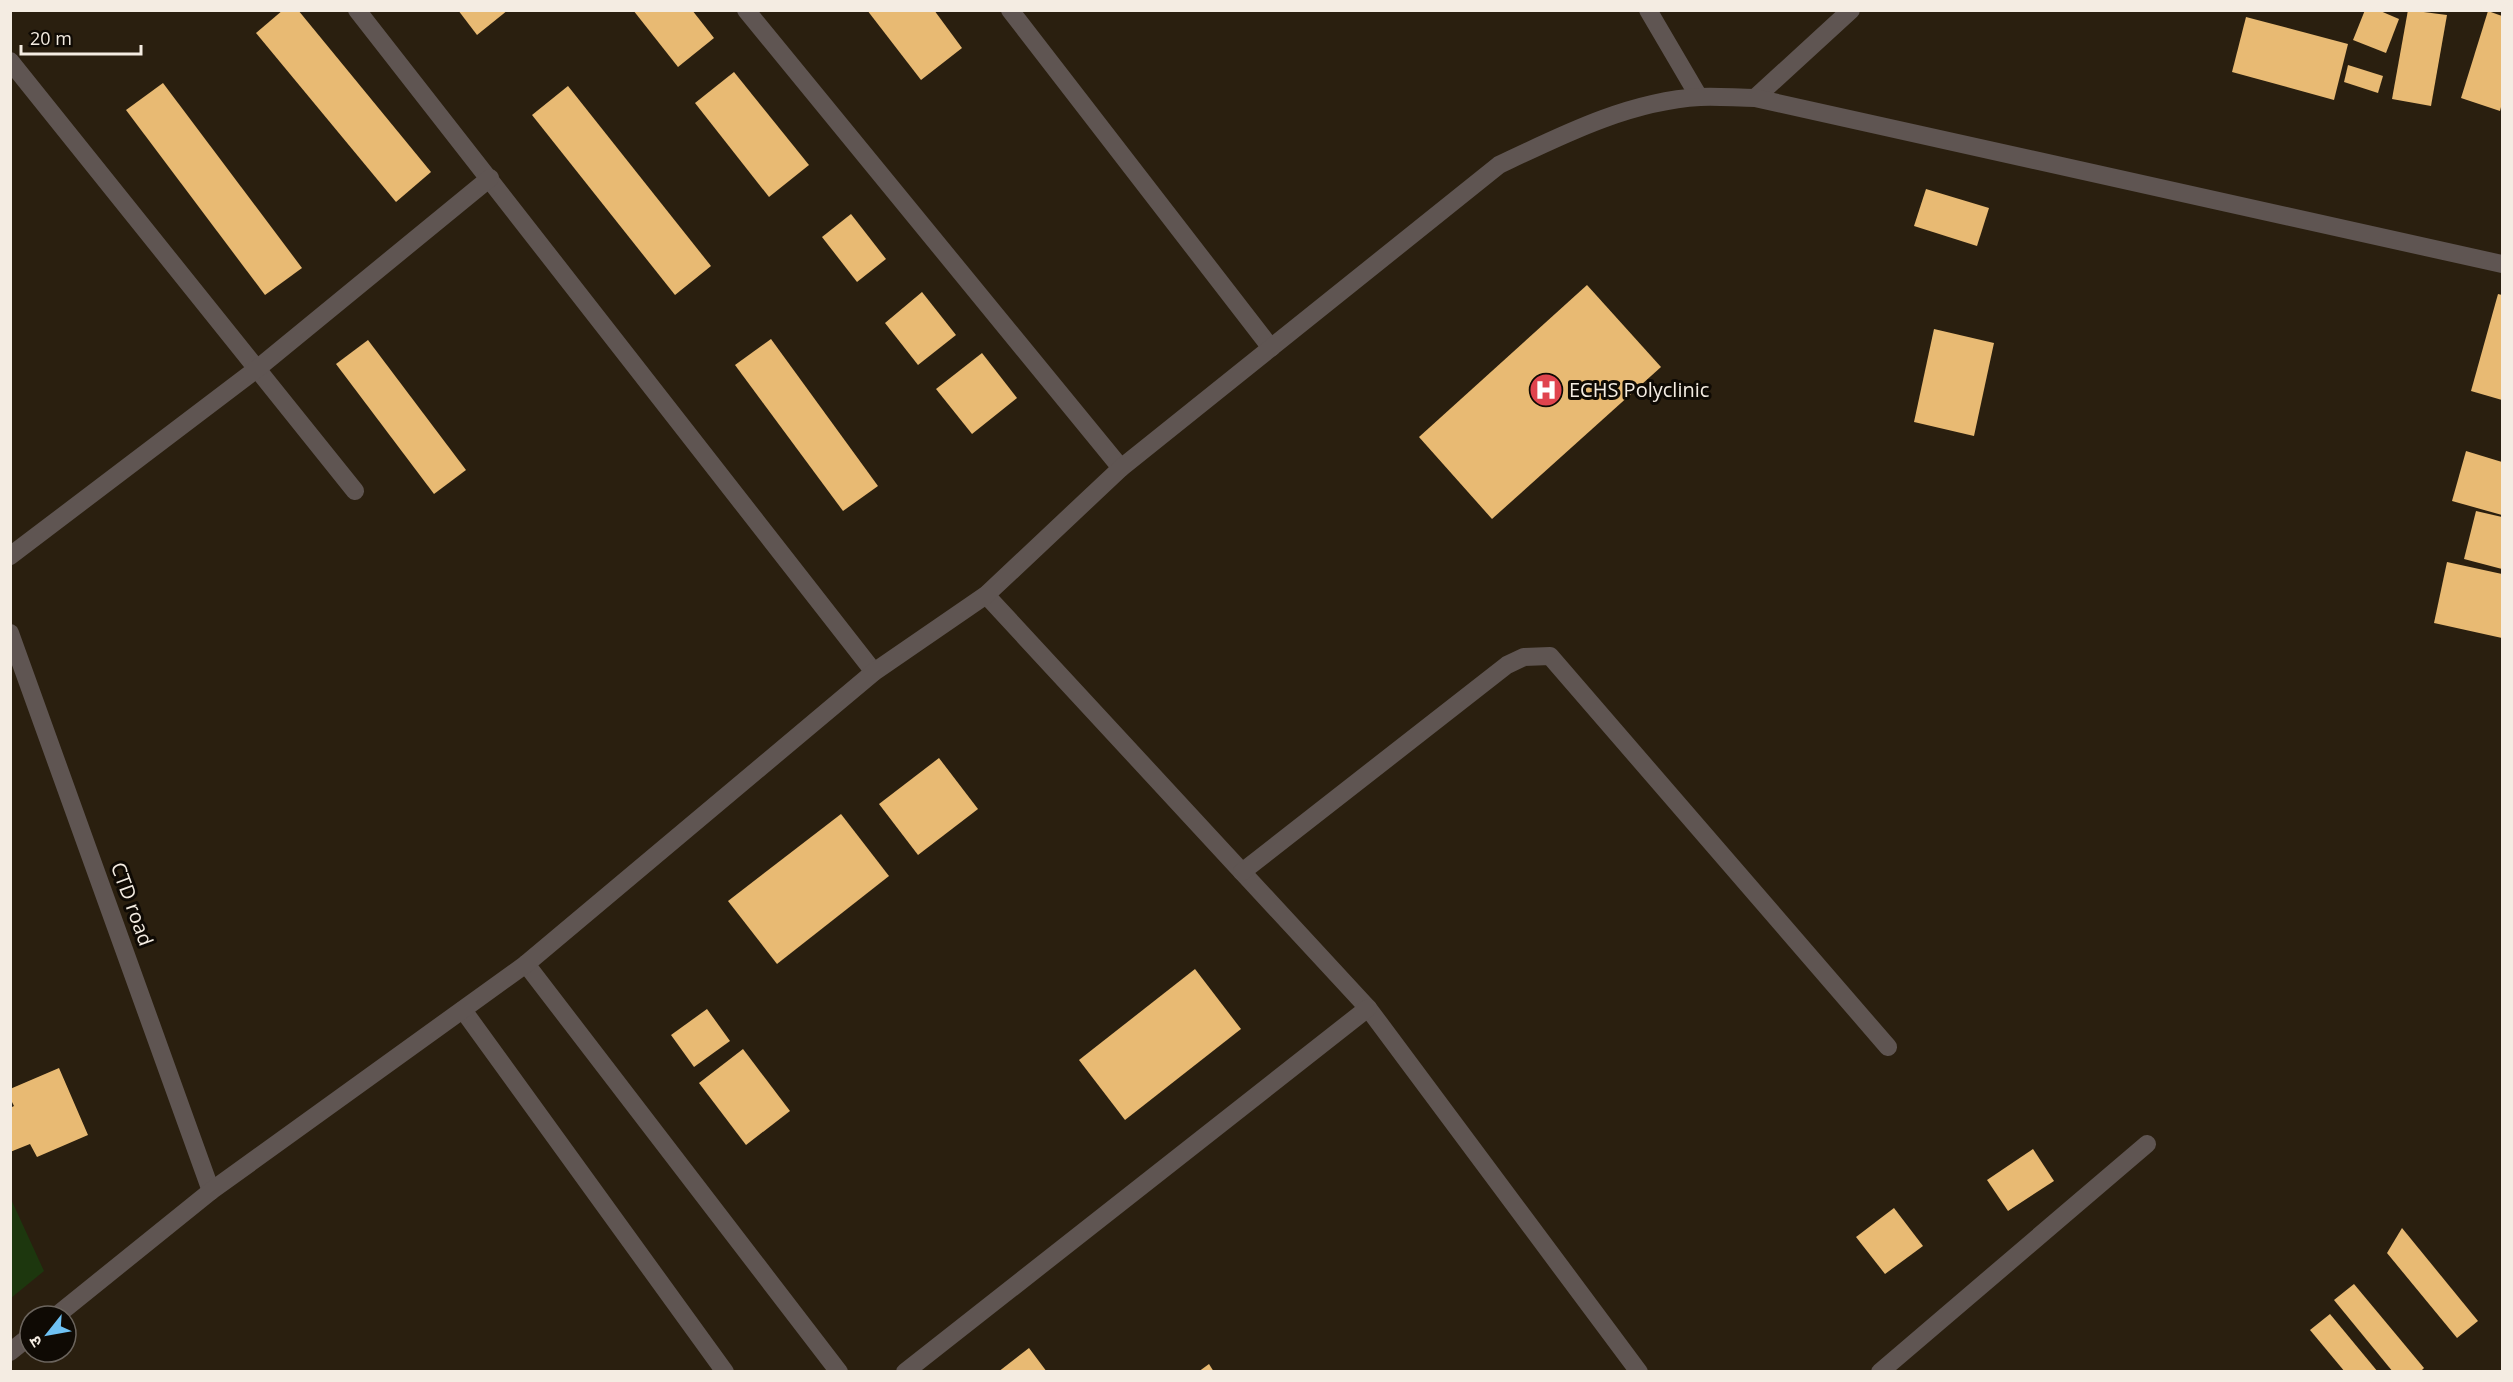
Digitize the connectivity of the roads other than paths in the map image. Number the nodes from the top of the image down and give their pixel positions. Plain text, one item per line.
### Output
1 (357, 10) edge
2 (746, 10) edge
3 (1010, 10) edge
4 (1648, 10) edge
5 (1851, 10) edge
6 (10, 62) edge
7 (1699, 97) junction
8 (1755, 98) junction
9 (489, 178) junction
10 (2502, 264) edge
11 (1271, 348) junction
12 (258, 368) junction
13 (1121, 468) junction
14 (355, 491) dead end
15 (10, 556) edge
16 (986, 595) junction
17 (10, 633) edge
18 (874, 672) junction
19 (1242, 872) junction
20 (526, 964) junction
21 (1368, 1008) junction
22 (463, 1010) junction
23 (1888, 1047) dead end
24 (2147, 1144) dead end
25 (212, 1191) junction
26 (71, 1304) edge
27 (725, 1371) edge
28 (839, 1371) edge
29 (905, 1371) edge
30 (1639, 1371) edge
31 (1880, 1371) edge

1 - 9 street
2 - 13 street
3 - 11 street
4 - 7 street
5 - 8 street
6 - 12 street
7 - 8 street
7 - 11 street
8 - 10 street
9 - 12 street
9 - 18 street
11 - 13 street
12 - 14 street
12 - 15 street
13 - 16 street
16 - 18 street
16 - 19 street
17 - 25 street, CTD road
18 - 20 street
19 - 21 street
19 - 23 street
20 - 22 street
20 - 28 street
21 - 29 street
21 - 30 street
22 - 25 street
22 - 27 street
24 - 31 street
25 - 26 street

